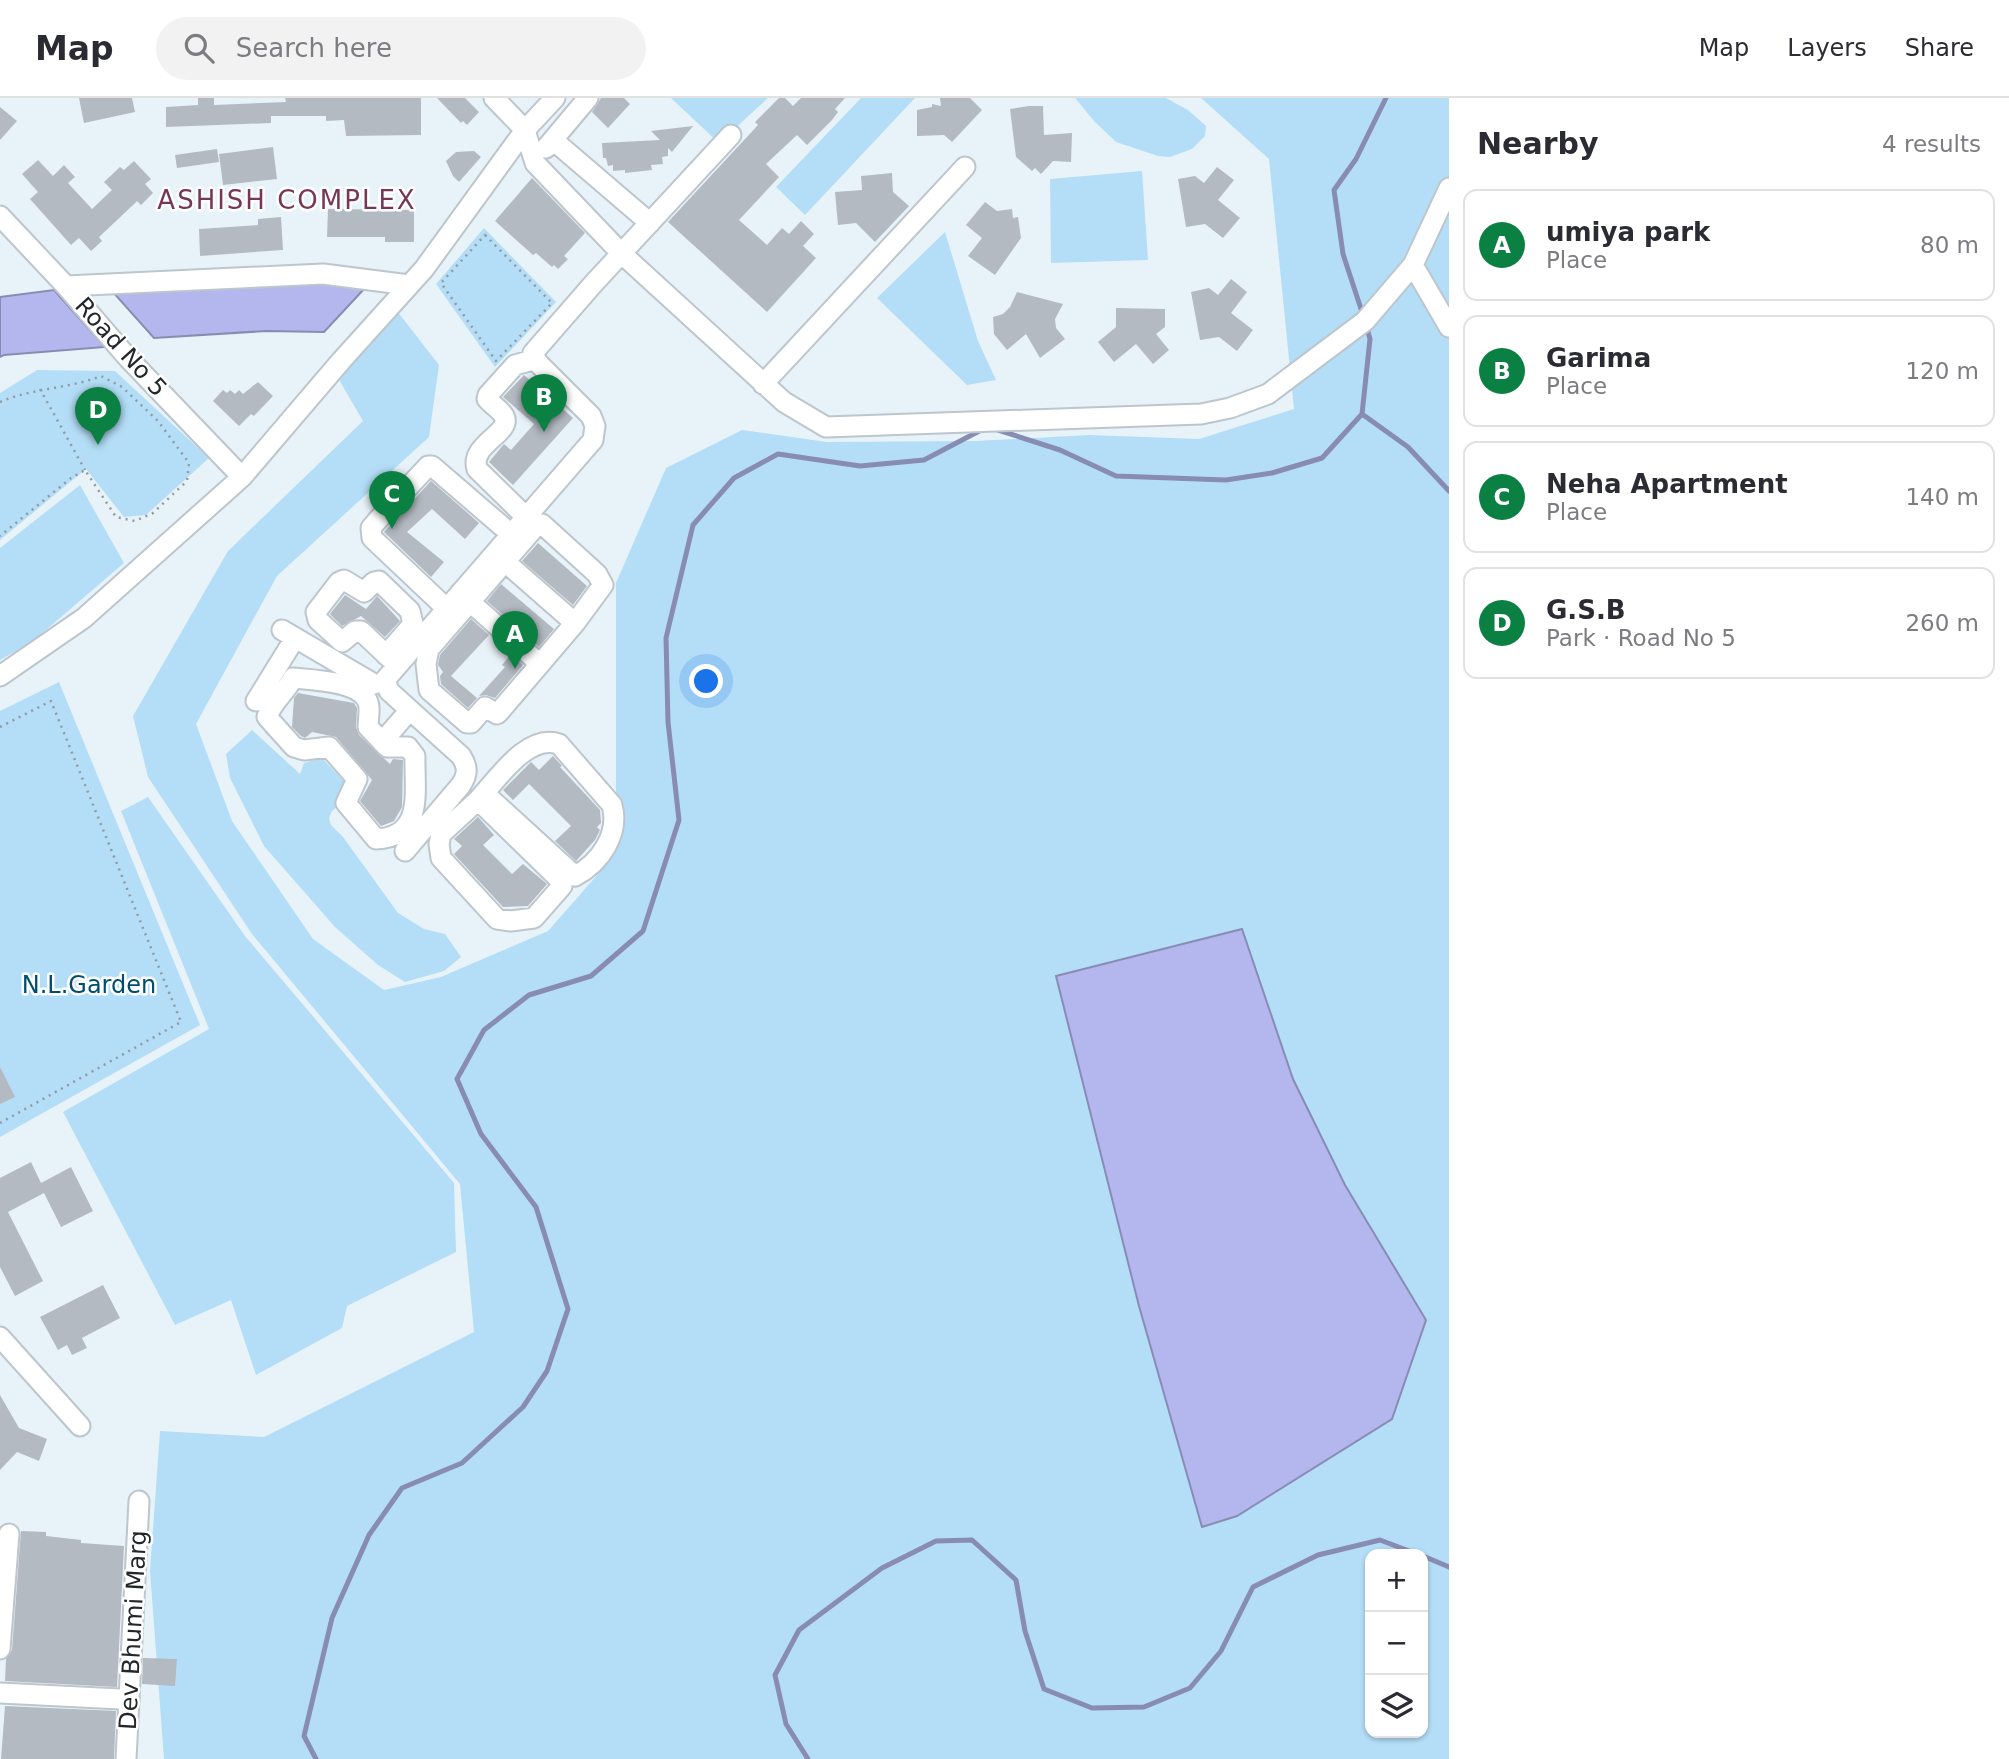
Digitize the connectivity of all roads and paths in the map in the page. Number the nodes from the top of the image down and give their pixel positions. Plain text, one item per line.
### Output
1 (494, 98) edge
2 (555, 98) edge
3 (588, 98) edge
4 (525, 130) junction
5 (731, 135) dead end
6 (553, 140) junction
7 (535, 163) junction
8 (965, 167) dead end
9 (1449, 188) edge
10 (0, 216) edge
11 (650, 223) junction
12 (621, 253) junction
13 (1413, 265) junction
14 (409, 285) junction
15 (66, 286) junction
16 (552, 303) joint
17 (1449, 327) edge
18 (536, 359) junction
19 (763, 384) junction
20 (40, 389) junction
21 (0, 402) edge
22 (85, 470) junction
23 (242, 477) junction
24 (526, 517) junction
25 (511, 534) junction
26 (0, 536) edge
27 (499, 557) junction
28 (465, 597) junction
29 (446, 608) junction
30 (575, 623) junction
31 (540, 664) junction
32 (380, 675) junction
33 (0, 676) edge
34 (256, 701) dead end
35 (410, 710) junction
36 (0, 727) edge
37 (382, 742) junction
38 (464, 781) junction
39 (481, 797) junction
40 (405, 851) dead end
41 (0, 1123) edge
42 (0, 1337) edge
43 (80, 1426) dead end
44 (139, 1502) dead end
45 (9, 1534) dead end
46 (0, 1649) edge
47 (0, 1693) edge
48 (120, 1699) dead end
49 (126, 1759) edge

1 - 4 street
2 - 4 street
3 - 6 street
4 - 7 street
4 - 14 street
5 - 11 street
6 - 7 street
6 - 11 street
7 - 12 street
8 - 19 street
9 - 13 street
10 - 15 street, Road No 5
11 - 12 street
12 - 18 street
12 - 19 street
13 - 17 street
13 - 19 street
14 - 15 street
14 - 23 street
15 - 23 street, Road No 5
16 - 16 path
18 - 24 street
18 - 24 street
20 - 21 path
20 - 22 path
20 - 22 path
22 - 26 path
23 - 33 street
24 - 25 street
25 - 27 street
25 - 29 street
27 - 28 street
27 - 30 street
27 - 30 street
28 - 29 street
28 - 31 street
28 - 31 street
29 - 32 street
30 - 31 street
32 - 32 street
32 - 34 street
32 - 35 street
32 - 37 street
32 - 37 street
35 - 37 street
35 - 38 street
36 - 41 path
38 - 39 street
38 - 40 street
39 - 39 street
39 - 39 street
42 - 43 street
44 - 49 street, Dev Bhumi Marg
45 - 46 street
47 - 48 street

